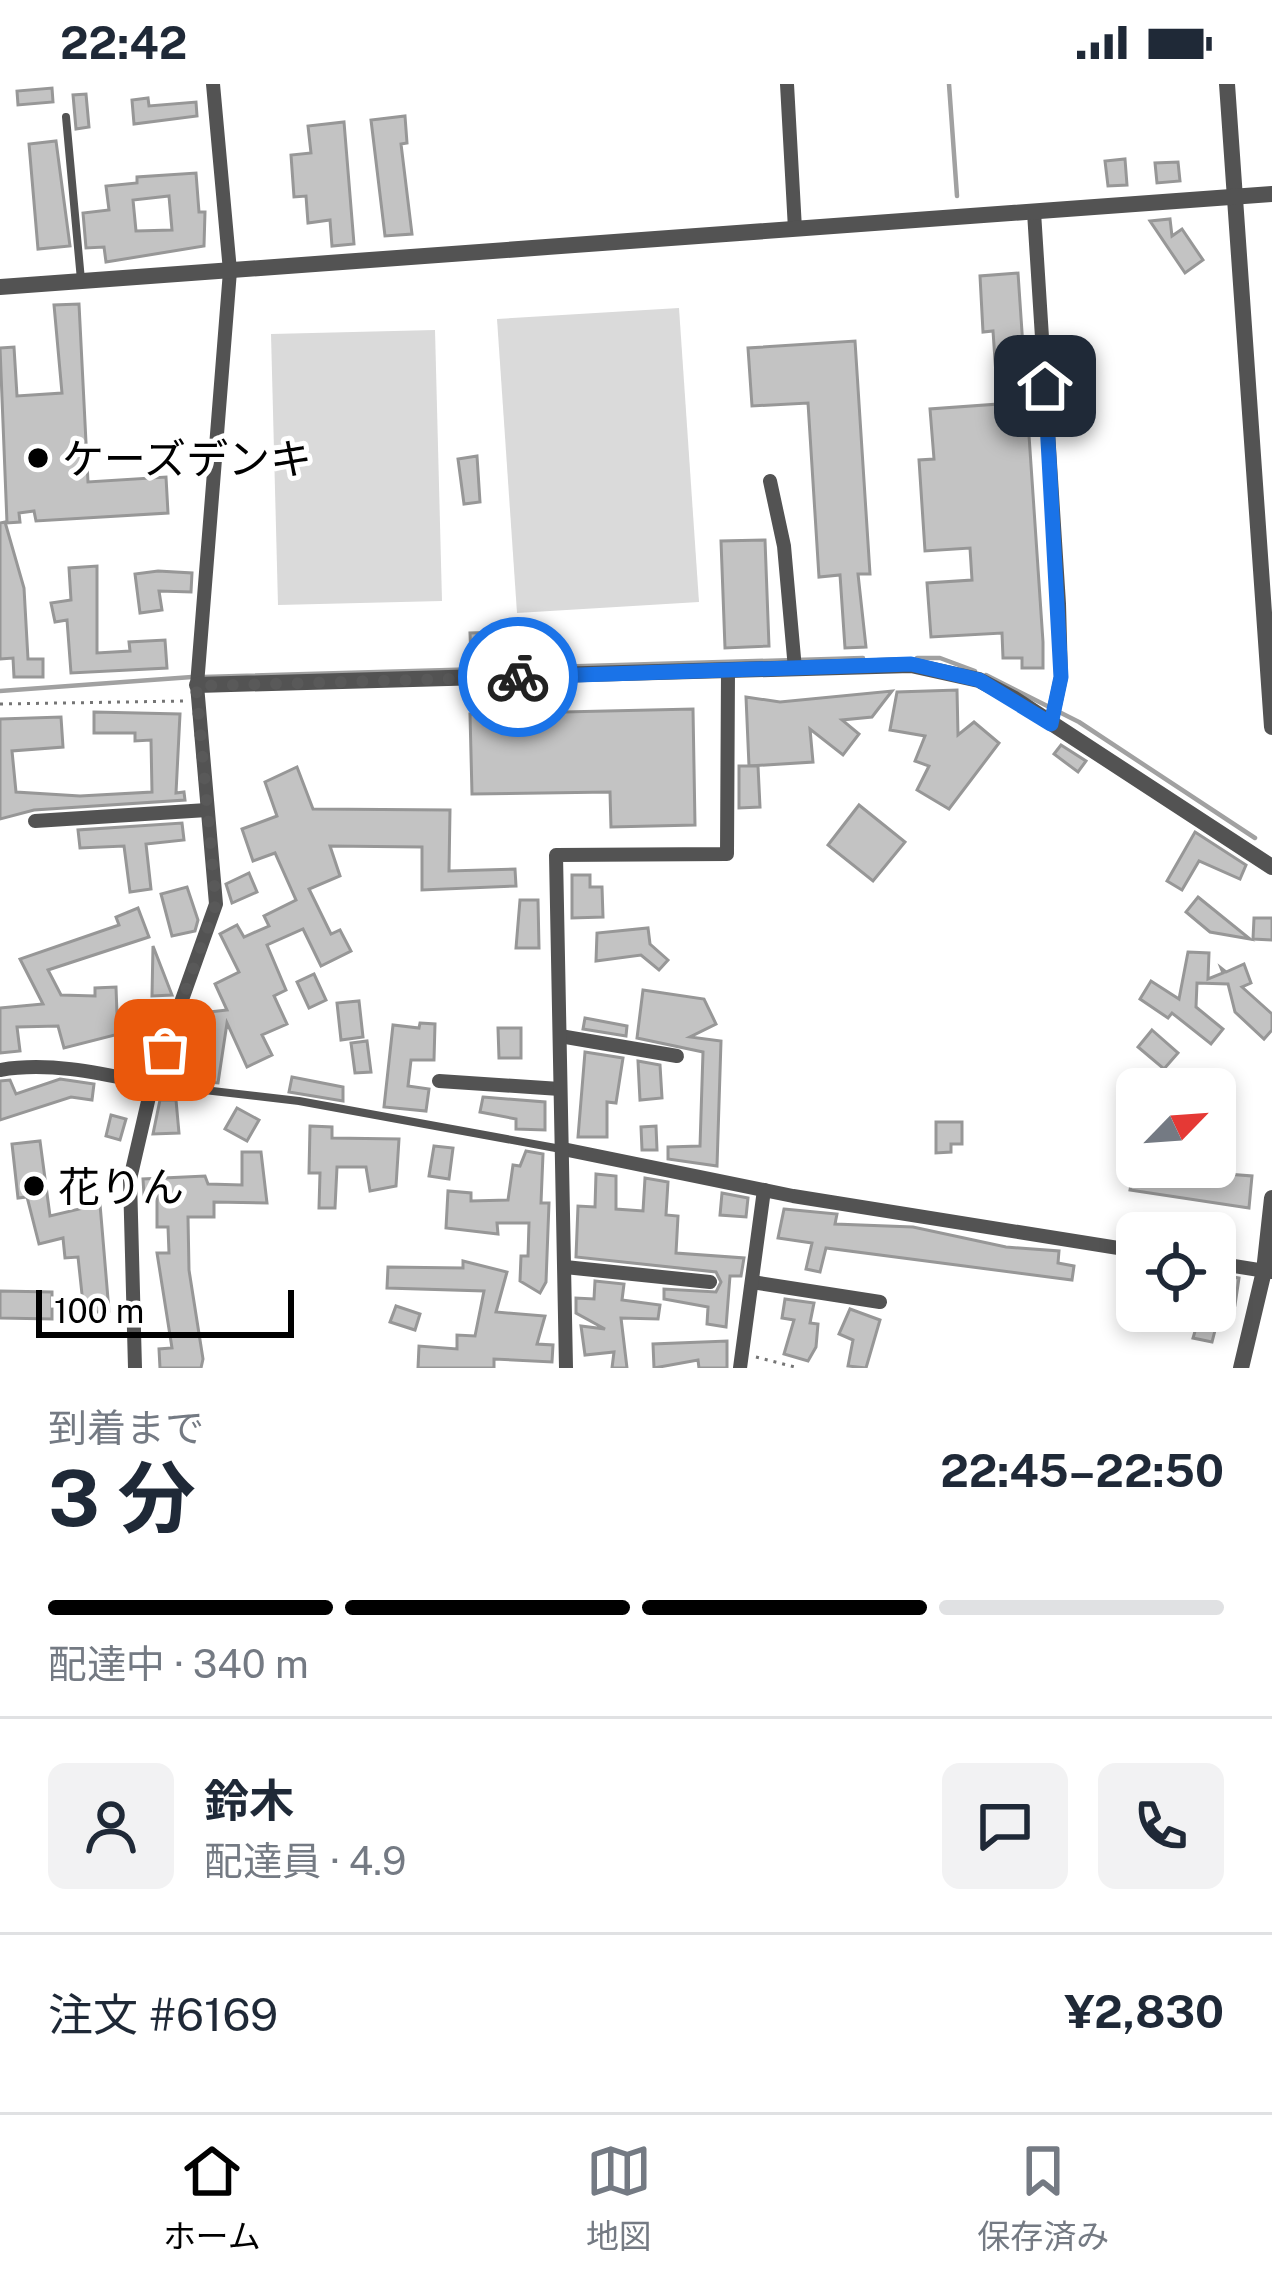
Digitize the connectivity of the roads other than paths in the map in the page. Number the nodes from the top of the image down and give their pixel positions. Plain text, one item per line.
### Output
1 (213, 84) edge
2 (787, 84) edge
3 (1227, 84) edge
4 (66, 117) dead end
5 (1272, 194) edge
6 (1236, 196) junction
7 (1034, 212) junction
8 (795, 229) junction
9 (230, 271) junction
10 (81, 281) junction
11 (0, 286) edge
12 (770, 481) dead end
13 (795, 668) junction
14 (728, 671) junction
15 (197, 693) junction
16 (1051, 722) junction
17 (1272, 727) edge
18 (207, 810) junction
19 (35, 821) dead end
20 (1272, 867) edge
21 (560, 1036) junction
22 (677, 1056) dead end
23 (0, 1070) edge
24 (439, 1081) dead end
25 (152, 1084) junction
26 (560, 1089) junction
27 (563, 1149) junction
28 (764, 1190) junction
29 (1272, 1198) edge
30 (1116, 1248) edge
31 (1236, 1266) edge
32 (565, 1267) junction
33 (1268, 1271) edge
34 (710, 1282) dead end
35 (752, 1282) junction
36 (880, 1302) dead end
37 (741, 1361) edge
38 (134, 1368) edge
39 (566, 1368) edge
40 (1241, 1368) edge

1 - 9 street
2 - 8 street
3 - 6 street
4 - 10 lane
5 - 6 street
6 - 7 street
6 - 17 street
7 - 8 street
7 - 16 street
8 - 9 street
9 - 10 street
9 - 15 street
10 - 11 street
12 - 13 street
13 - 14 street
13 - 16 street
14 - 15 street
14 - 21 street
15 - 18 street
16 - 20 street
18 - 19 street
18 - 25 street
21 - 22 street
21 - 26 street
23 - 25 street
24 - 26 street
25 - 27 lane
25 - 38 street
26 - 27 street
27 - 28 street
27 - 32 street
28 - 30 street
28 - 35 street
29 - 33 street
31 - 33 street
32 - 34 street
32 - 39 street
33 - 40 street
35 - 36 street
35 - 37 street

